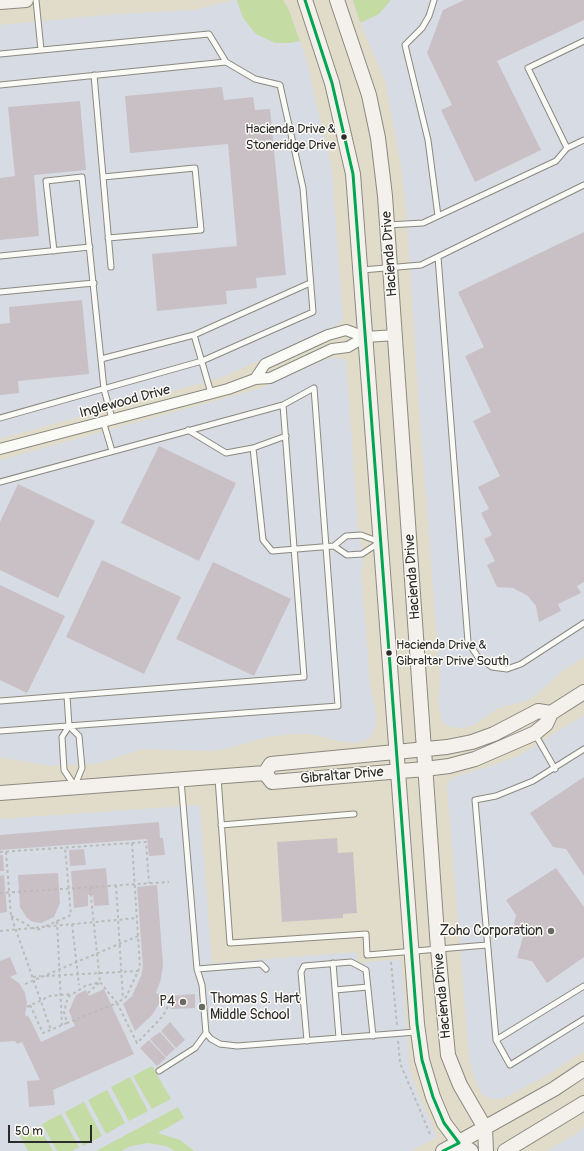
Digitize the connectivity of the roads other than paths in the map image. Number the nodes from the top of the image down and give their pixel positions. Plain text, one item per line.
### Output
1 (26, 0) edge
2 (36, 0) edge
3 (305, 0) edge
4 (337, 0) edge
5 (434, 0) edge
6 (0, 2) edge
7 (584, 41) edge
8 (41, 50) junction
9 (0, 54) edge
10 (226, 62) junction
11 (94, 75) junction
12 (0, 84) edge
13 (584, 140) edge
14 (567, 148) junction
15 (103, 177) junction
16 (584, 185) edge
17 (438, 216) junction
18 (388, 225) junction
19 (108, 238) junction
20 (90, 247) junction
21 (54, 251) junction
22 (0, 256) edge
23 (438, 257) junction
24 (111, 267) dead end
25 (391, 268) junction
26 (360, 270) junction
27 (94, 283) junction
28 (310, 283) junction
29 (0, 292) edge
30 (194, 335) junction
31 (396, 335) junction
32 (365, 337) junction
33 (101, 359) junction
34 (202, 361) junction
35 (256, 379) junction
36 (104, 389) junction
37 (211, 393) junction
38 (283, 405) junction
39 (0, 418) edge
40 (108, 420) junction
41 (188, 430) junction
42 (286, 436) junction
43 (253, 448) junction
44 (0, 449) edge
45 (112, 451) junction
46 (0, 482) edge
47 (380, 542) junction
48 (334, 546) junction
49 (326, 547) junction
50 (294, 550) junction
51 (584, 623) edge
52 (584, 692) edge
53 (67, 696) junction
54 (0, 701) edge
55 (551, 713) junction
56 (69, 726) junction
57 (0, 731) edge
58 (535, 733) junction
59 (584, 749) edge
60 (424, 750) junction
61 (397, 753) junction
62 (426, 769) junction
63 (555, 769) junction
64 (398, 771) junction
65 (265, 773) junction
66 (218, 776) junction
67 (181, 779) junction
68 (75, 787) junction
69 (0, 793) edge
70 (354, 814) dead end
71 (221, 825) junction
72 (487, 945) junction
73 (438, 949) junction
74 (413, 951) junction
75 (333, 963) junction
76 (197, 969) junction
77 (266, 969) dead end
78 (584, 986) edge
79 (368, 987) junction
80 (335, 990) junction
81 (584, 1019) edge
82 (418, 1032) junction
83 (206, 1033) junction
84 (372, 1036) junction
85 (339, 1038) junction
86 (496, 1040) junction
87 (307, 1041) junction
88 (584, 1069) edge
89 (160, 1071) dead end
90 (584, 1103) edge
91 (485, 1128) junction
92 (459, 1143) junction
93 (443, 1151) edge
94 (471, 1151) edge
95 (486, 1151) edge
96 (505, 1151) edge

1 - 6 main road
2 - 8 lane
3 - 26 main road, Hacienda Drive
4 - 18 main road, Hacienda Drive
5 - 17 lane
7 - 14 lane
8 - 9 lane
8 - 10 lane
10 - 11 lane
10 - 28 lane
11 - 12 lane
11 - 15 lane
13 - 14 lane
14 - 17 lane
15 - 19 lane
15 - 19 lane
16 - 23 lane
17 - 18 lane
18 - 25 main road, Hacienda Drive
19 - 24 lane
20 - 21 lane
20 - 21 lane
20 - 27 lane
21 - 22 lane
23 - 25 lane
23 - 51 lane
25 - 26 lane
25 - 31 main road, Hacienda Drive
26 - 32 main road, Hacienda Drive
27 - 29 lane
27 - 33 lane
28 - 30 lane
28 - 34 lane
30 - 33 lane
30 - 34 lane
31 - 32 street, Inglewood Drive
31 - 60 main road, Hacienda Drive
32 - 35 street, Inglewood Drive
32 - 35 street, Inglewood Drive
32 - 47 main road, Hacienda Drive
33 - 36 lane
34 - 36 lane
34 - 37 lane
35 - 37 street, Inglewood Drive
36 - 39 lane
36 - 40 lane
37 - 40 street, Inglewood Drive
38 - 41 lane
38 - 42 lane
38 - 49 lane
40 - 44 street, Inglewood Drive
40 - 45 lane
41 - 43 lane
41 - 45 lane
42 - 43 lane
42 - 50 lane
43 - 50 lane
45 - 46 lane
47 - 48 lane
47 - 48 lane
47 - 61 main road, Hacienda Drive
48 - 49 lane
49 - 50 lane
49 - 56 lane
50 - 53 lane
52 - 55 main road, Gibraltar Drive
53 - 54 lane
53 - 56 lane
55 - 58 main road, Gibraltar Drive
55 - 60 main road, Gibraltar Drive
56 - 57 lane
56 - 68 lane
56 - 68 lane
58 - 62 main road, Gibraltar Drive
58 - 63 lane
59 - 63 lane
60 - 61 main road, Gibraltar Drive
60 - 62 main road, Hacienda Drive
61 - 64 main road, Hacienda Drive
61 - 65 main road, Gibraltar Drive
62 - 64 main road, Gibraltar Drive
62 - 73 main road, Hacienda Drive
63 - 72 lane
64 - 65 main road, Gibraltar Drive
64 - 74 main road, Hacienda Drive
65 - 66 main road, Gibraltar Drive
66 - 67 main road, Gibraltar Drive
66 - 71 lane
67 - 68 main road, Gibraltar Drive
67 - 76 lane
68 - 69 main road, Gibraltar Drive
70 - 71 lane
71 - 74 lane
72 - 73 lane
72 - 86 lane
73 - 74 lane
73 - 91 main road, Hacienda Drive
74 - 82 main road, Hacienda Drive
75 - 79 lane
75 - 80 lane
75 - 87 lane
76 - 77 lane
76 - 83 lane
78 - 86 lane
79 - 80 lane
79 - 84 lane
80 - 85 lane
81 - 86 lane
82 - 84 lane
82 - 92 main road, Hacienda Drive
83 - 87 lane
83 - 89 lane
84 - 85 lane
85 - 87 lane
88 - 91 main road
90 - 96 main road
91 - 92 main road
91 - 95 main road, Hacienda Drive
92 - 93 main road
92 - 94 main road, Hacienda Drive

